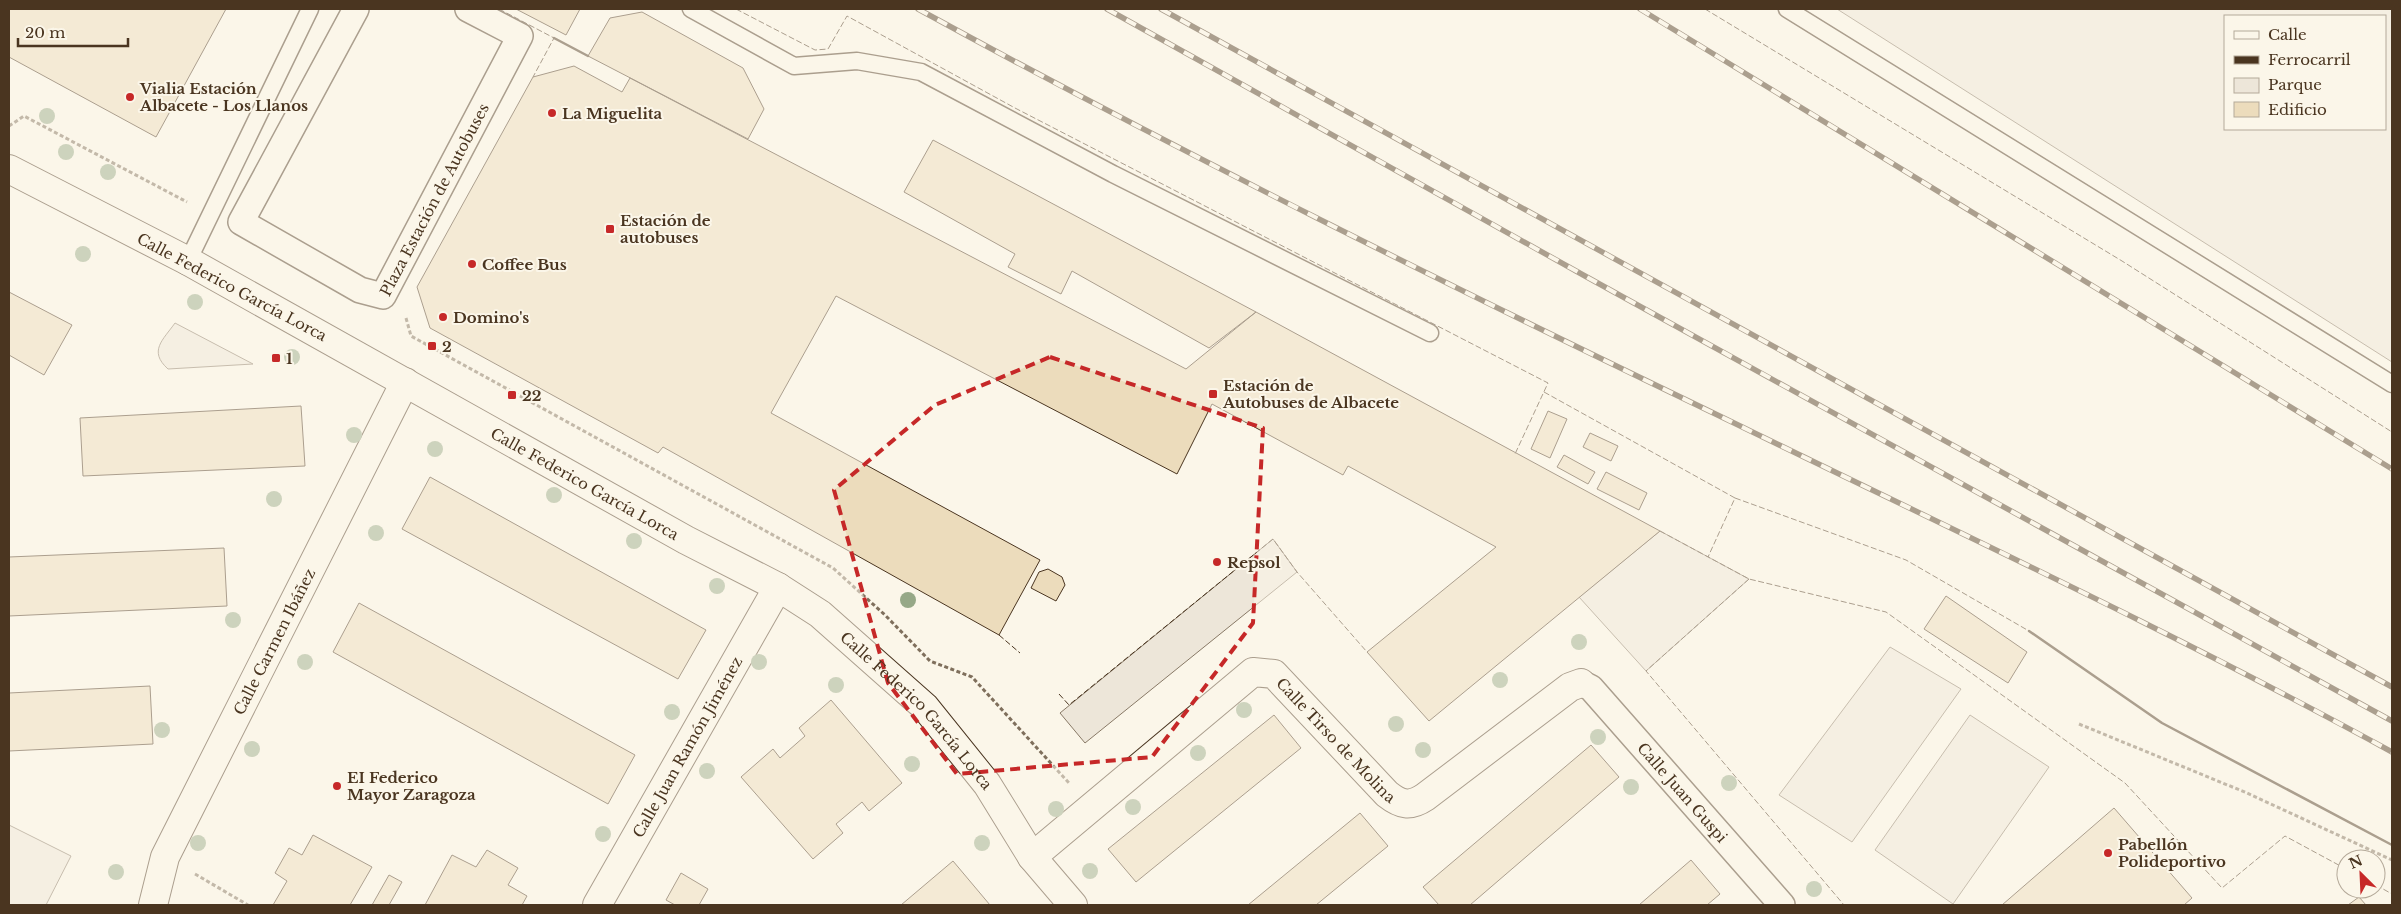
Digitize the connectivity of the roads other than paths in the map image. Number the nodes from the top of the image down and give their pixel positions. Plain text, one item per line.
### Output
1 (310, 9) edge
2 (356, 9) edge
3 (468, 9) edge
4 (691, 9) edge
5 (1787, 9) edge
6 (9, 169) edge
7 (188, 261) junction
8 (1430, 332) dead end
9 (404, 382) junction
10 (2392, 384) edge
11 (778, 587) junction
12 (1581, 683) joint
13 (1032, 857) junction
14 (153, 905) edge
15 (598, 905) edge
16 (1073, 905) edge
17 (1782, 905) edge

1 - 7 lane
2 - 3 street, Plaza Estación de Autobuses
4 - 8 lane
5 - 10 lane
6 - 7 street, Calle Federico García Lorca
7 - 9 street, Calle Federico García Lorca
9 - 11 street, Calle Federico García Lorca
9 - 14 street, Calle Carmen Ibáñez
11 - 13 street, Calle Federico García Lorca
11 - 15 street, Calle Juan Ramón Jiménez
12 - 13 street, Calle Tirso de Molina
12 - 17 street, Calle Juan Guspi
13 - 16 street, Calle Federico García Lorca

